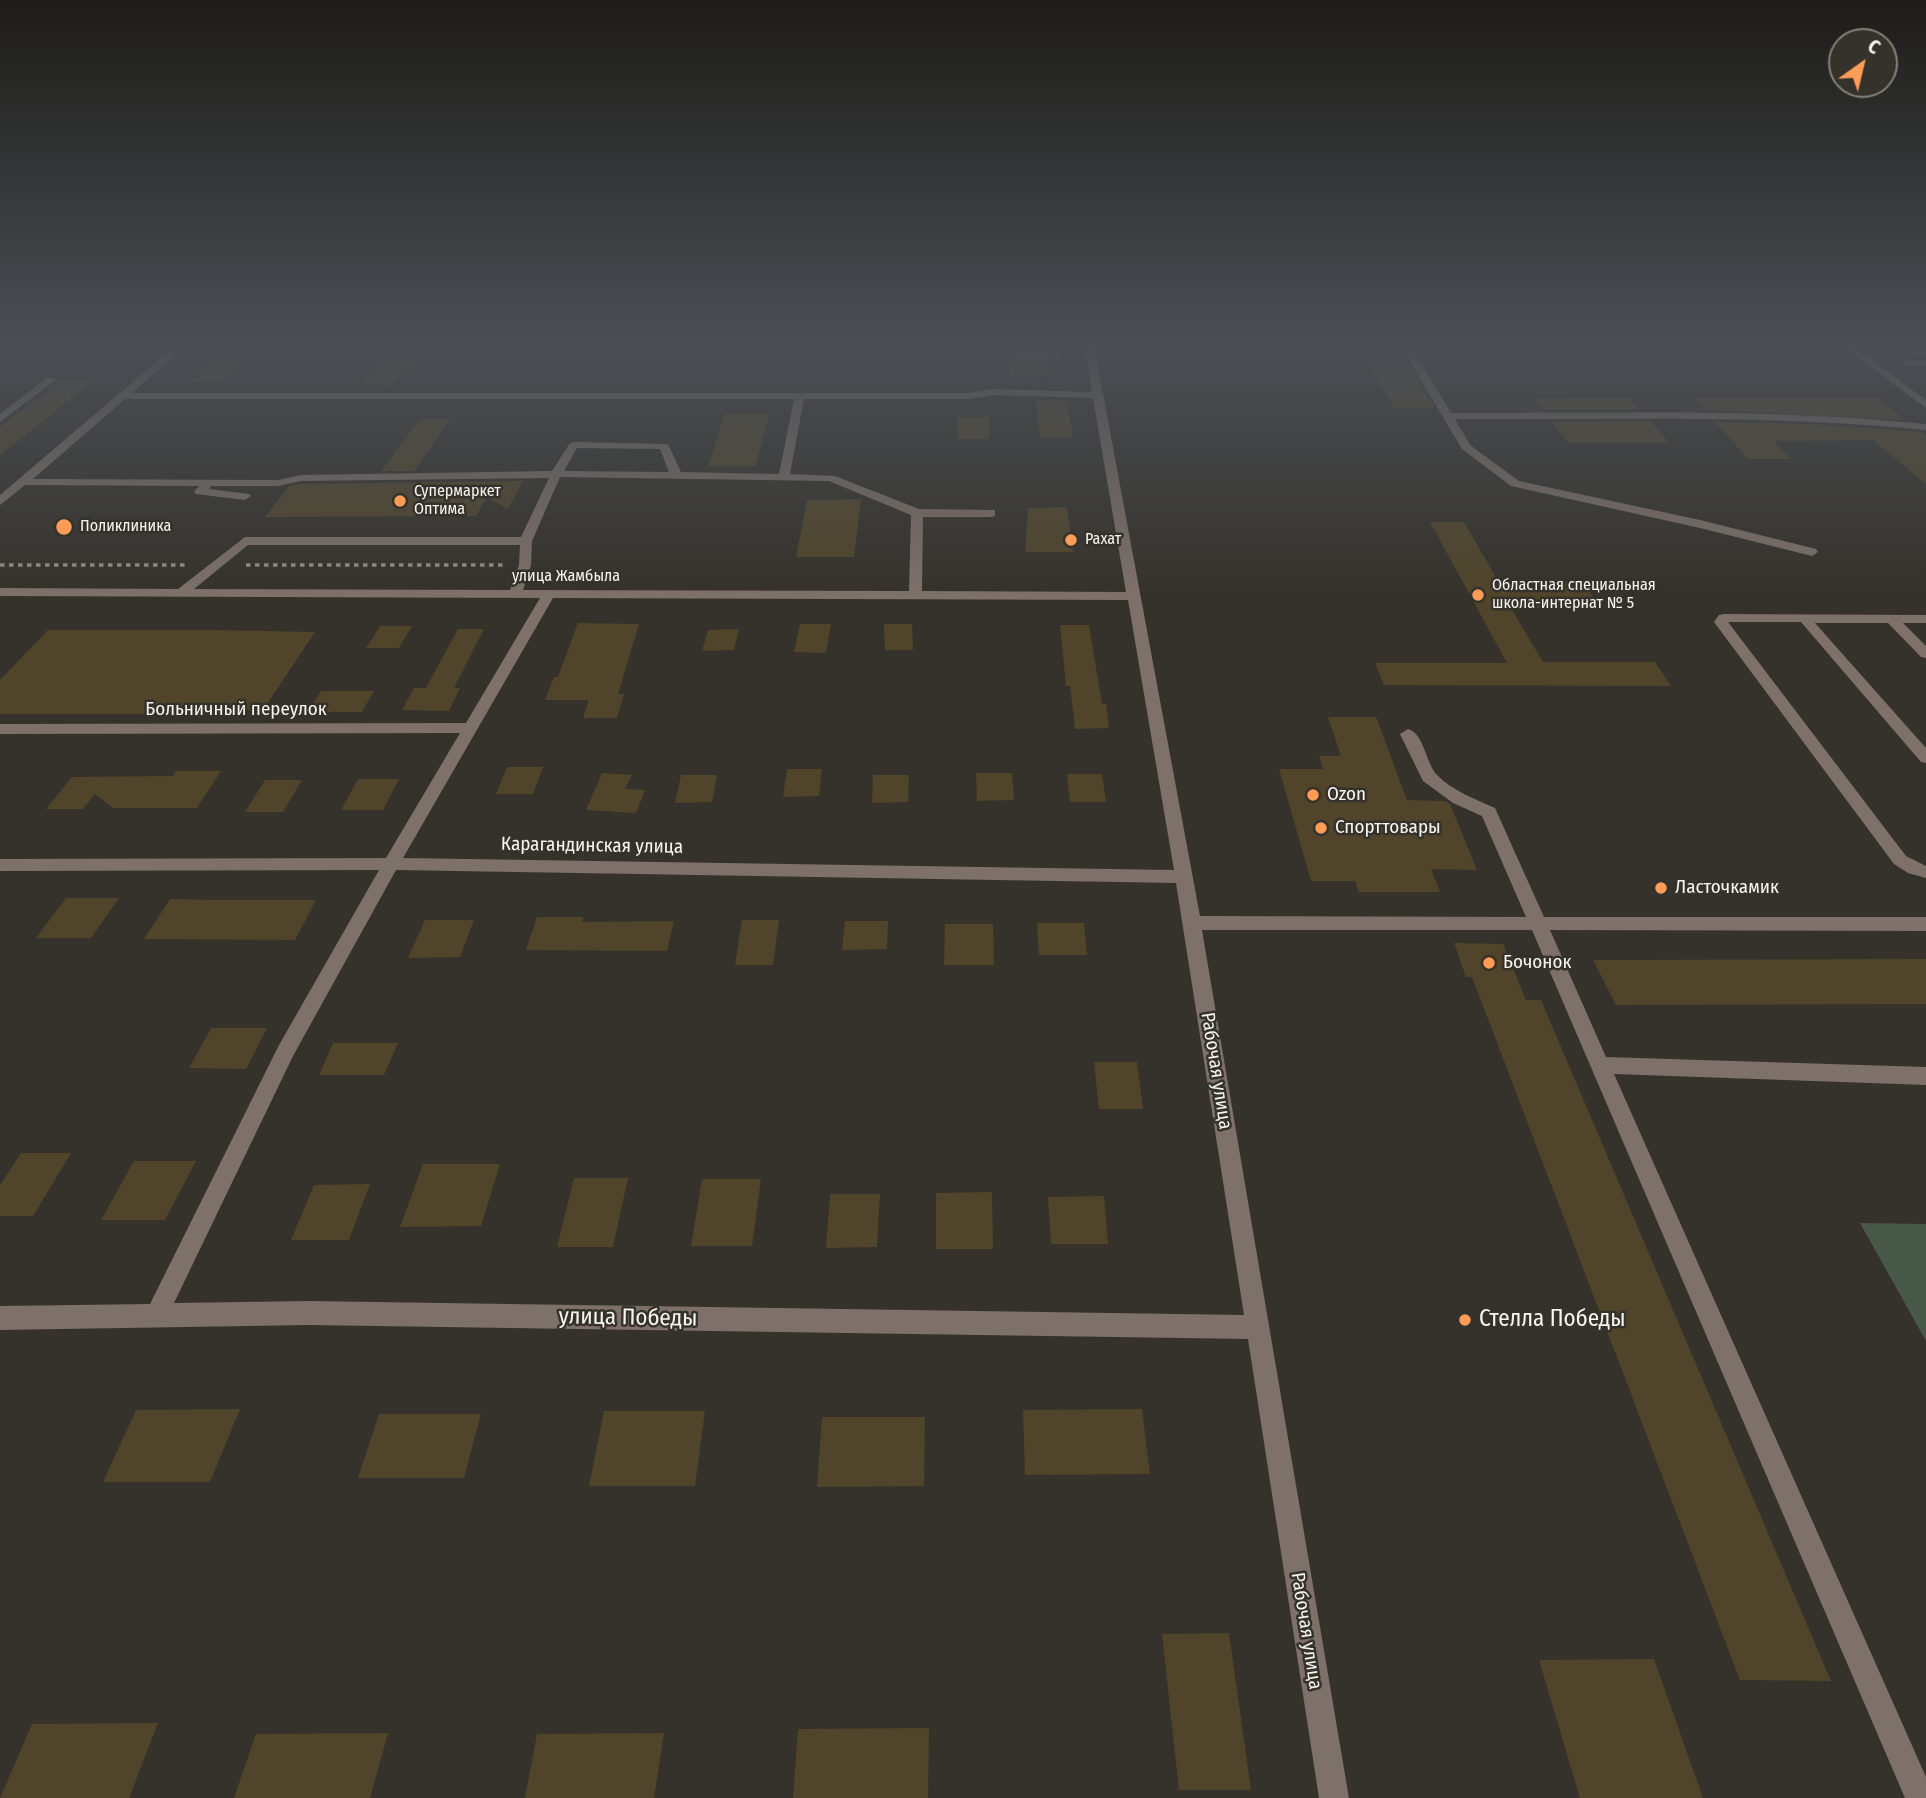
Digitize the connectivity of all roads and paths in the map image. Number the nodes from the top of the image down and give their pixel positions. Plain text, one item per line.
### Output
1 (84, 429) edge
2 (793, 429) edge
3 (1104, 429) edge
4 (1454, 429) edge
5 (556, 474) junction
6 (676, 475) junction
7 (784, 475) junction
8 (22, 482) junction
9 (209, 482) junction
10 (245, 496) dead end
11 (0, 500) edge
12 (917, 513) junction
13 (991, 513) dead end
14 (526, 541) junction
15 (1812, 552) dead end
16 (0, 565) edge
17 (216, 565) junction
18 (525, 565) junction
19 (0, 592) edge
20 (181, 593) junction
21 (515, 594) junction
22 (549, 594) junction
23 (915, 596) junction
24 (1133, 596) junction
25 (1804, 618) junction
26 (1892, 619) junction
27 (1926, 619) edge
28 (1926, 654) edge
29 (473, 728) junction
30 (0, 729) edge
31 (1408, 734) dead end
32 (1926, 758) edge
33 (391, 864) junction
34 (0, 865) edge
35 (1926, 872) edge
36 (1183, 877) junction
37 (1192, 923) junction
38 (1537, 924) junction
39 (1926, 924) edge
40 (1599, 1065) junction
41 (1926, 1076) edge
42 (156, 1316) junction
43 (0, 1318) edge
44 (1256, 1327) junction
45 (1334, 1798) edge
46 (1920, 1798) edge

1 - 8 street
2 - 7 street
3 - 24 street, Рабочая улица
4 - 15 street
5 - 6 street
5 - 6 street
5 - 9 street
5 - 14 street
6 - 7 street
7 - 12 street
8 - 9 street
8 - 11 street
9 - 10 street
12 - 13 street
12 - 23 street
14 - 17 street
14 - 18 street
16 - 17 path
17 - 18 path
17 - 20 street
18 - 21 street
19 - 20 street, улица Жамбыла
20 - 21 street, улица Жамбыла
21 - 22 street, улица Жамбыла
22 - 23 street, улица Жамбыла
22 - 29 street
23 - 24 street, улица Жамбыла
24 - 36 street, Рабочая улица
25 - 26 street
25 - 32 street
25 - 35 street
26 - 27 street
26 - 28 street
29 - 30 street, Больничный переулок
29 - 33 street
31 - 38 street
33 - 34 street, Карагандинская улица
33 - 36 street, Карагандинская улица
33 - 42 street
36 - 37 street, Рабочая улица
37 - 38 street
37 - 44 street, Рабочая улица
38 - 39 street
38 - 40 street
40 - 41 street
40 - 46 street
42 - 43 street, улица Победы
42 - 44 street, улица Победы
44 - 45 street, Рабочая улица

